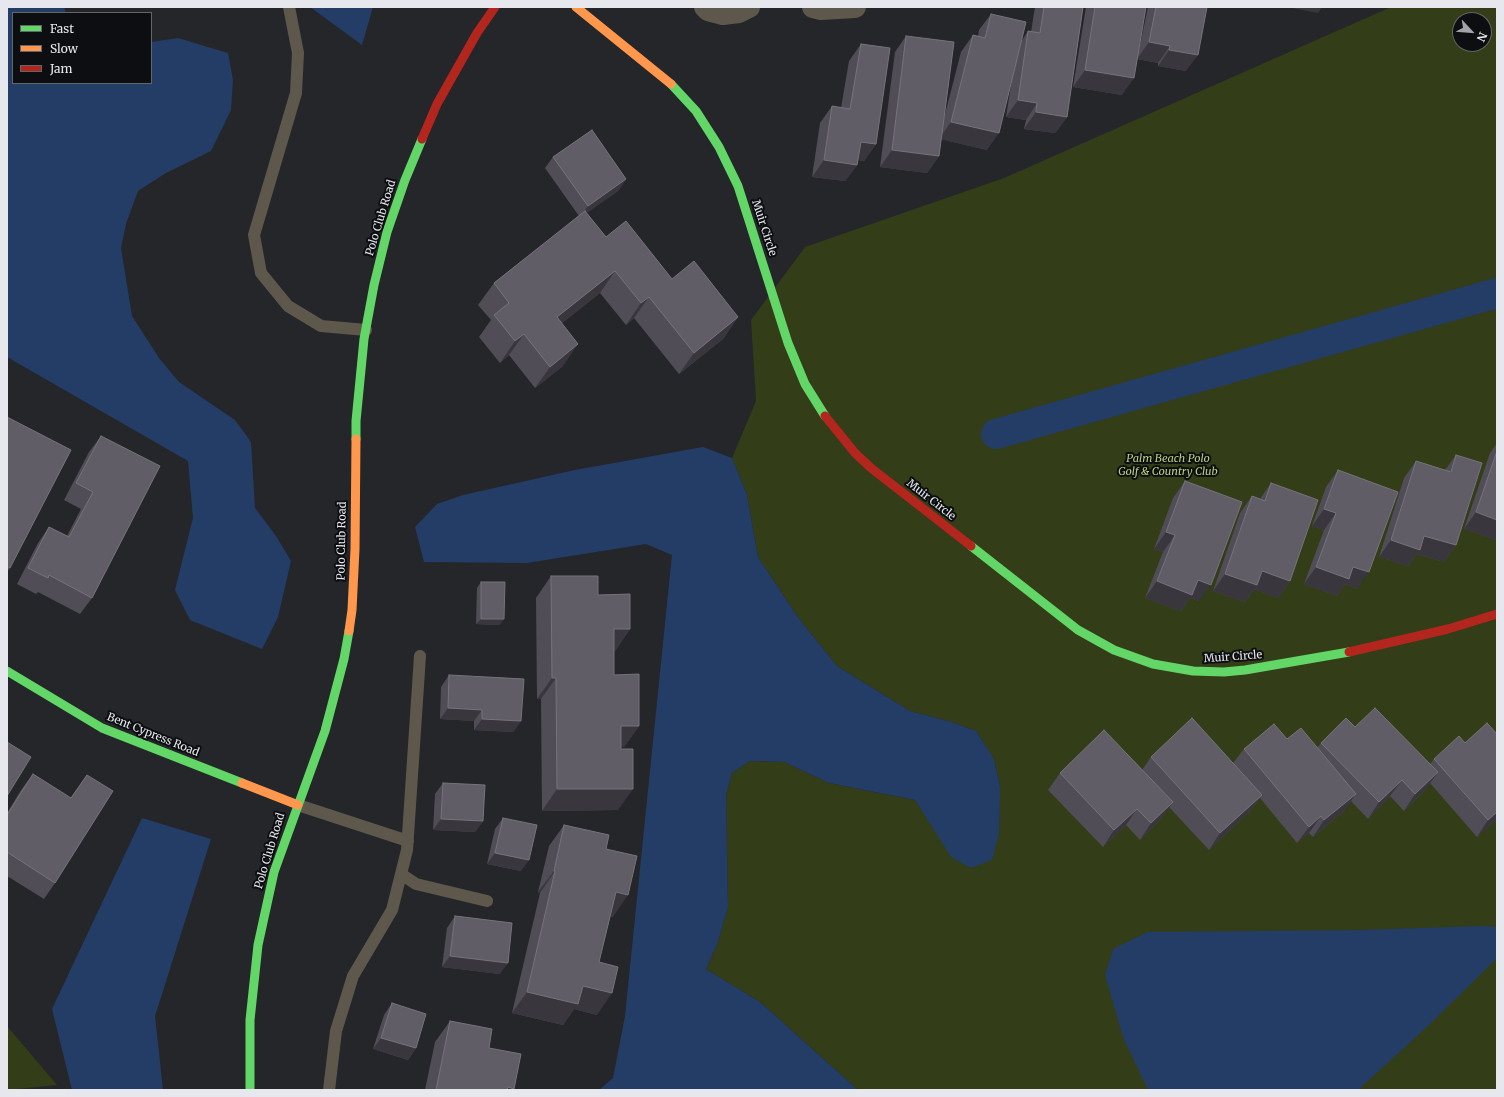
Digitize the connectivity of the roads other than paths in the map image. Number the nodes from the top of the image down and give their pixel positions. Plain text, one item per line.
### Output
1 (289, 7) edge
2 (495, 7) edge
3 (576, 7) edge
4 (705, 7) edge
5 (749, 7) edge
6 (813, 7) edge
7 (854, 7) edge
8 (366, 330) junction
9 (1497, 614) edge
10 (420, 656) dead end
11 (7, 672) edge
12 (298, 805) junction
13 (408, 841) junction
14 (401, 874) junction
15 (487, 901) dead end
16 (250, 1090) edge
17 (329, 1090) edge

1 - 8 lane
2 - 8 street, Polo Club Road
3 - 9 street, Muir Circle
4 - 5 street
6 - 7 street
8 - 12 street, Polo Club Road
10 - 13 lane
11 - 12 street, Bent Cypress Road
12 - 13 lane
12 - 16 street, Polo Club Road
13 - 14 lane
14 - 15 lane
14 - 17 lane

